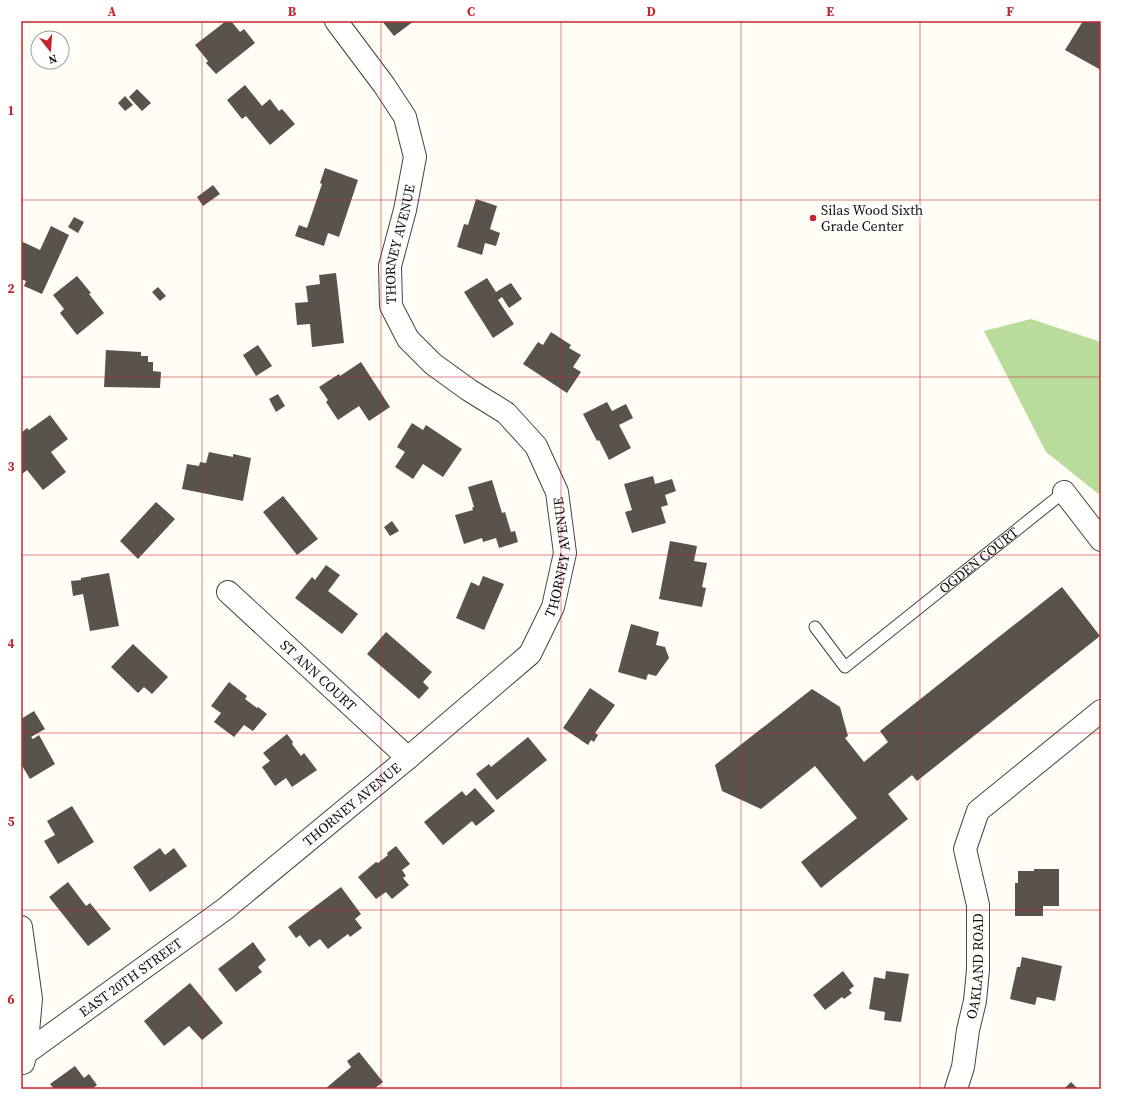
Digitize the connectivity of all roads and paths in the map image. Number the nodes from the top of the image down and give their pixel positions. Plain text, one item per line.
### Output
1 (336, 21) edge
2 (1064, 492) joint
3 (1101, 540) edge
4 (228, 592) dead end
5 (815, 627) dead end
6 (1101, 711) edge
7 (408, 758) junction
8 (234, 901) joint
9 (21, 927) edge
10 (23, 1060) edge
11 (956, 1089) edge

1 - 7 street, THORNEY AVENUE
2 - 3 street, OGDEN COURT
2 - 5 lane, OGDEN COURT
4 - 7 street, ST ANN COURT
6 - 11 street, OAKLAND ROAD
7 - 8 street, THORNEY AVENUE
8 - 10 street, EAST 20TH STREET
9 - 10 street

